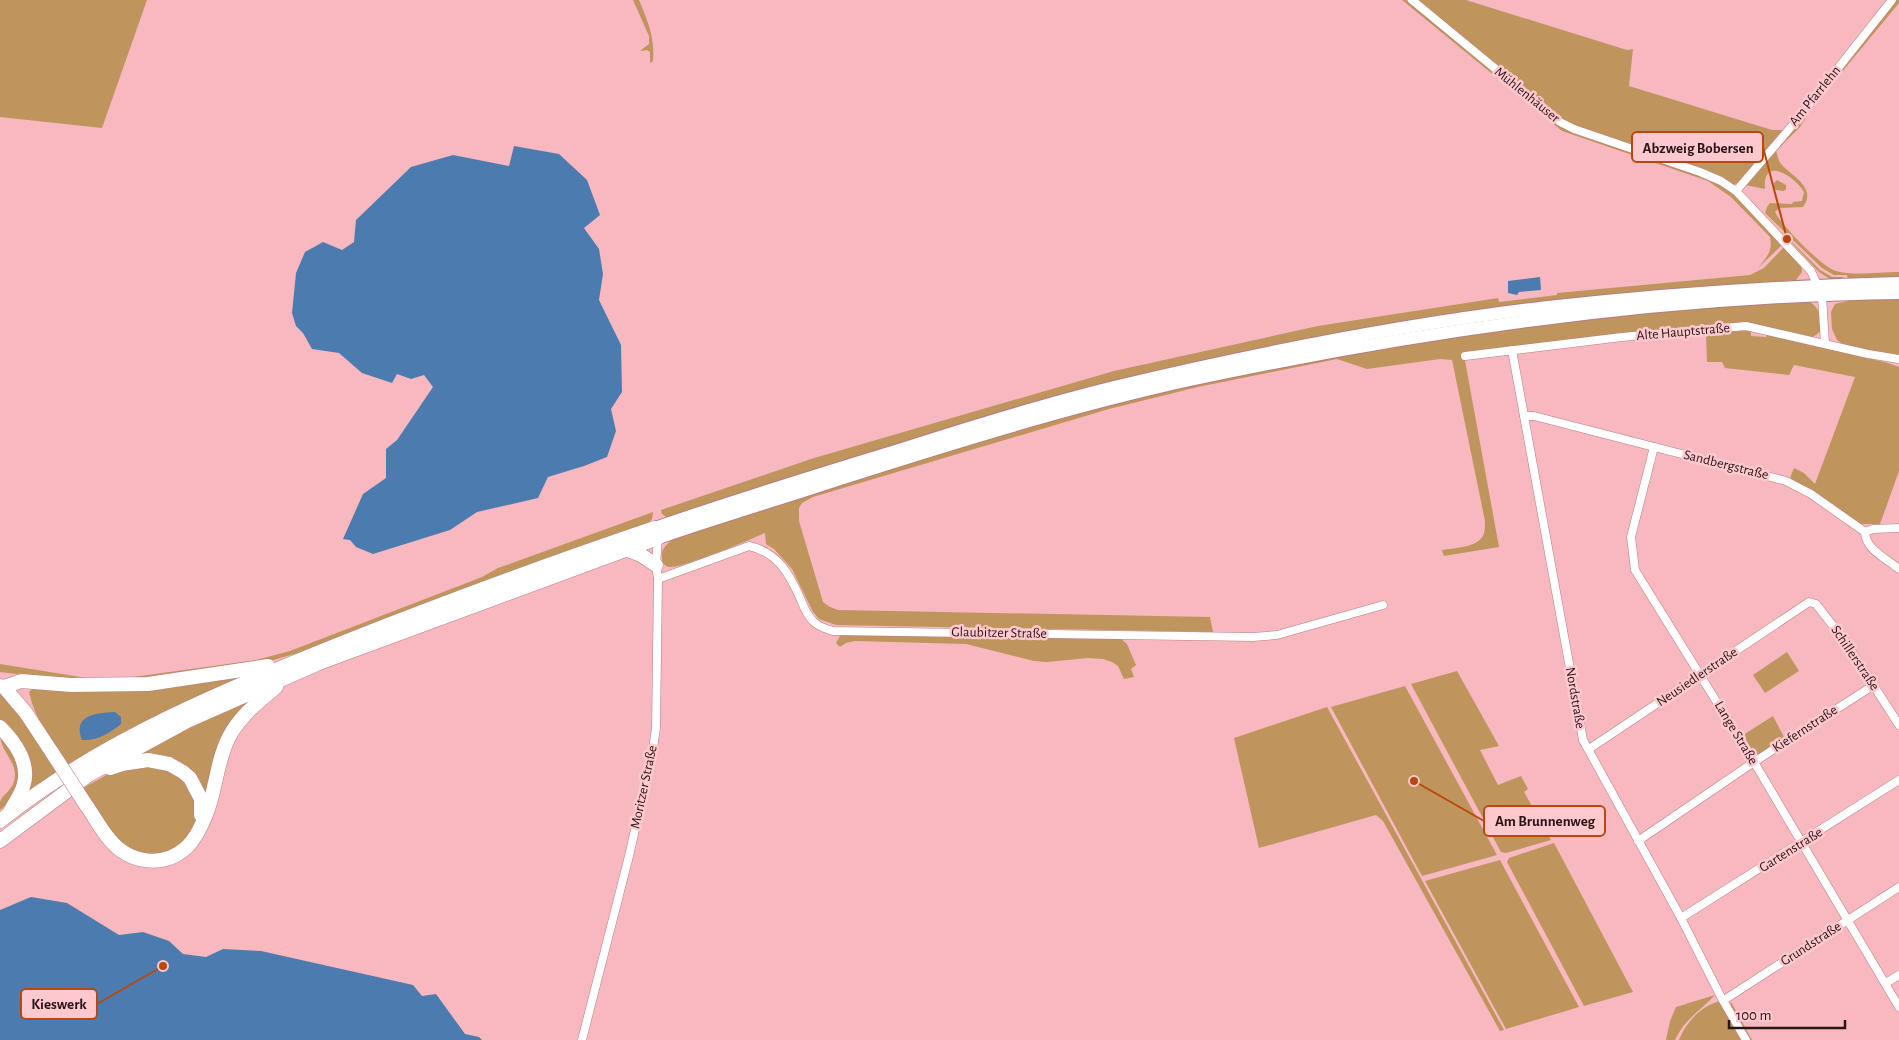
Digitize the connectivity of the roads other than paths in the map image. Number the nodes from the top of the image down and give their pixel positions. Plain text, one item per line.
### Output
1 (1412, 0) edge
2 (1892, 0) edge
3 (1736, 192) junction
4 (1899, 283) edge
5 (1820, 291) junction
6 (1899, 293) edge
7 (1826, 344) junction
8 (1512, 350) junction
9 (1465, 356) dead end
10 (1899, 359) edge
11 (1524, 416) junction
12 (1654, 447) junction
13 (1899, 528) edge
14 (1865, 532) junction
15 (656, 533) junction
16 (626, 549) junction
17 (1899, 569) edge
18 (657, 572) junction
19 (1804, 603) joint
20 (1383, 606) dead end
21 (292, 662) junction
22 (1701, 674) junction
23 (288, 677) junction
24 (1874, 685) junction
25 (2, 686) edge
26 (1899, 725) edge
27 (0, 727) edge
28 (1588, 749) junction
29 (1754, 762) junction
30 (90, 774) junction
31 (1899, 780) edge
32 (4, 818) edge
33 (200, 826) junction
34 (0, 841) edge
35 (1638, 841) junction
36 (1802, 843) junction
37 (1899, 887) edge
38 (1681, 918) junction
39 (1848, 920) junction
40 (1899, 975) edge
41 (1886, 984) junction
42 (1724, 1000) junction
43 (1899, 1006) edge
44 (582, 1040) edge
45 (1746, 1040) edge

1 - 3 street, Mühlenhäuser
2 - 3 street, Am Pfarrlehn
3 - 5 street, Mühlenhäuser
4 - 5 main road
5 - 6 main road
5 - 7 street
5 - 15 main road
7 - 8 street, Alte Hauptstraße
7 - 10 street, Alte Hauptstraße
8 - 9 street, Alte Hauptstraße
8 - 11 street, Nordstraße
11 - 12 street, Sandbergstraße
11 - 28 street, Nordstraße
12 - 14 street, Sandbergstraße
12 - 22 street, Lange Straße
13 - 14 street
14 - 17 street, Sandbergstraße
15 - 16 highway
15 - 18 street, Moritzer Straße
15 - 21 highway
16 - 18 highway
16 - 23 highway
18 - 20 street, Glaubitzer Straße
18 - 44 street, Moritzer Straße
19 - 22 street, Neusiedlerstraße
19 - 24 street, Schillerstraße
21 - 25 highway
21 - 32 highway
22 - 28 street, Neusiedlerstraße
22 - 29 street, Lange Straße
23 - 30 highway
23 - 33 highway
24 - 26 street, Schillerstraße
24 - 29 street, Kiefernstraße
25 - 33 highway, bridge
27 - 32 highway
28 - 35 street, Nordstraße
29 - 35 street, Kiefernstraße
29 - 36 street, Lange Straße
30 - 33 highway
30 - 34 highway
31 - 36 street, Gartenstraße
35 - 38 street, Nordstraße
36 - 38 street, Gartenstraße
36 - 39 street, Lange Straße
37 - 39 street, Grundstraße
38 - 42 street, Nordstraße
39 - 41 street, Lange Straße
39 - 42 street, Grundstraße
40 - 41 street
41 - 43 street, Lange Straße
42 - 45 street, Nordstraße

